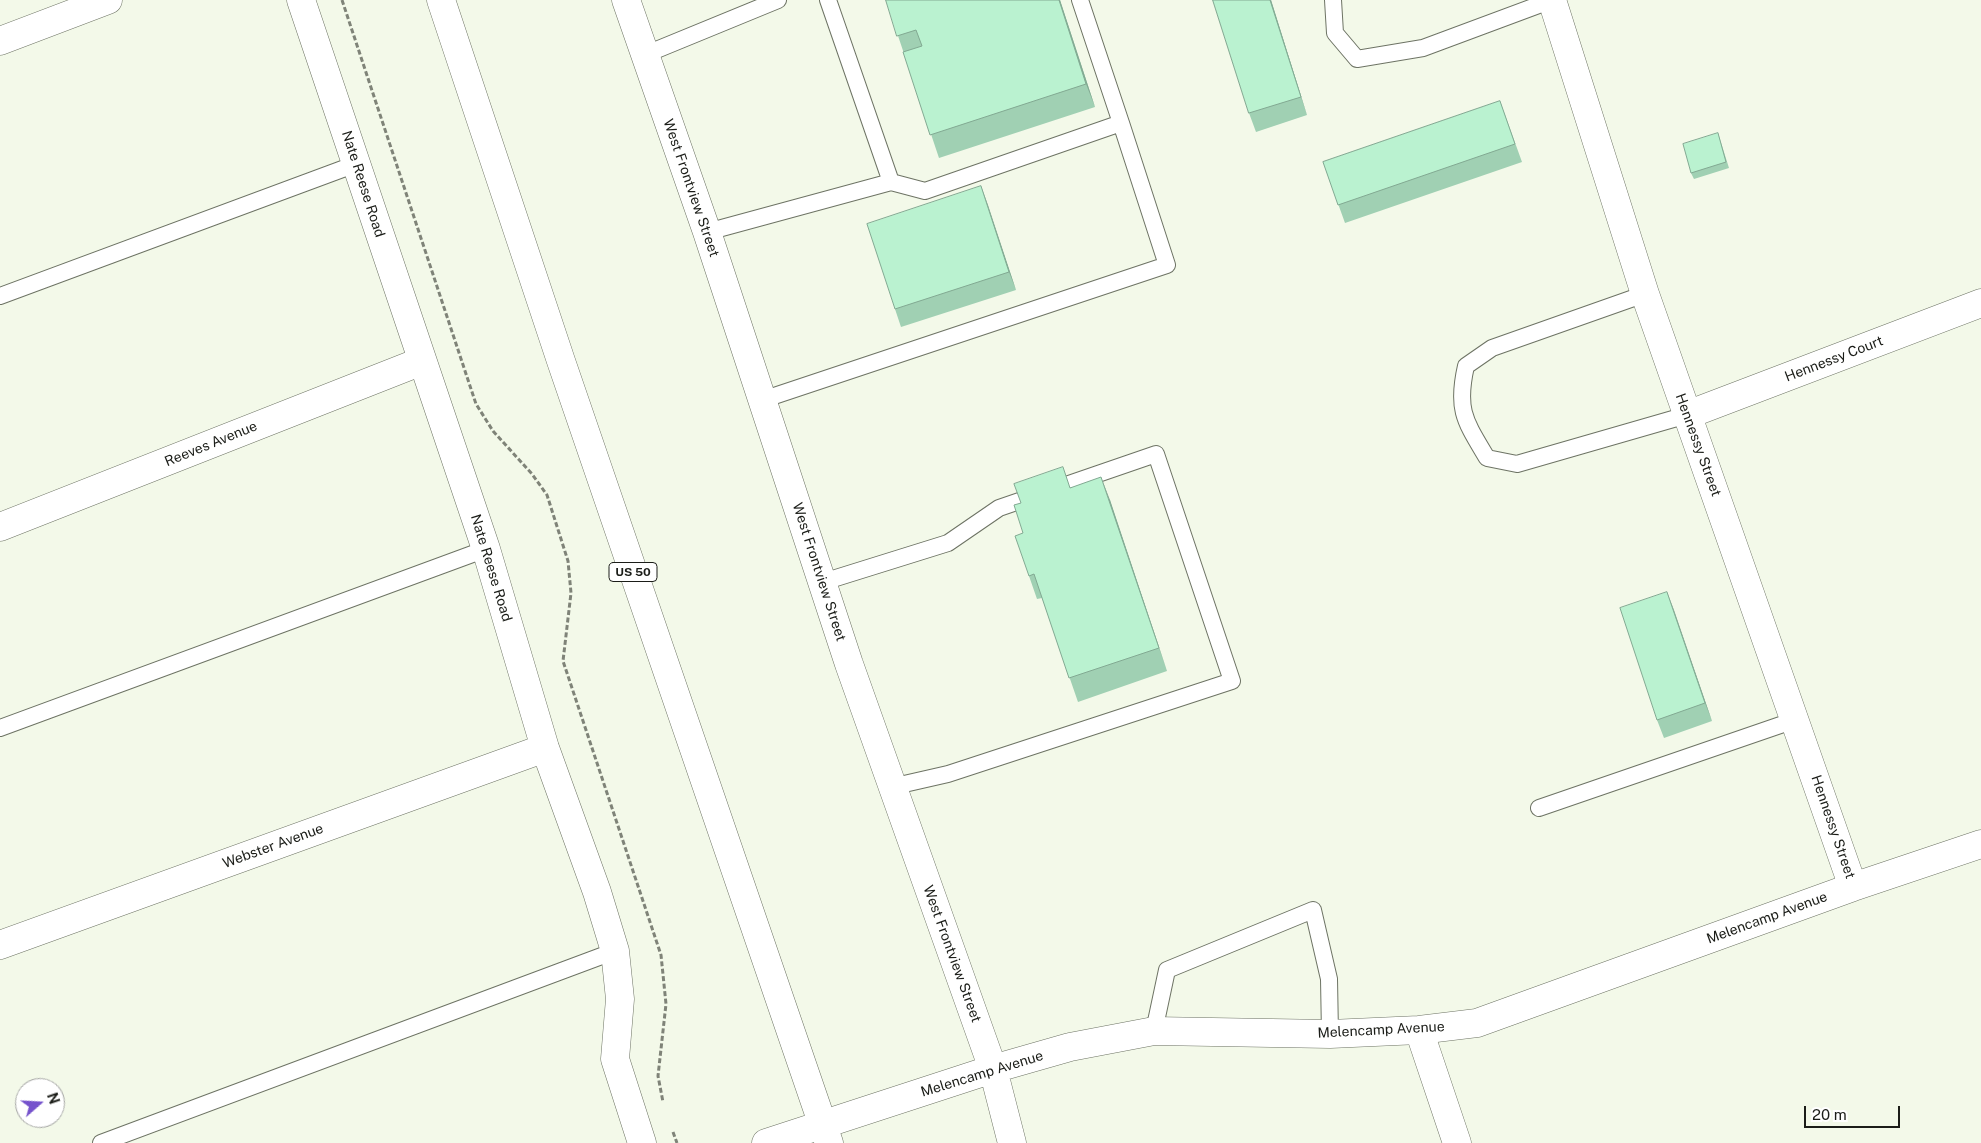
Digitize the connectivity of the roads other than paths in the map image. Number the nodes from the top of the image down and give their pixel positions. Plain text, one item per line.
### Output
1 (108, 0) edge
2 (301, 0) edge
3 (441, 0) edge
4 (626, 0) edge
5 (778, 0) edge
6 (828, 0) edge
7 (1080, 0) edge
8 (1333, 0) edge
9 (1552, 0) edge
10 (0, 41) edge
11 (644, 55) junction
12 (1121, 123) junction
13 (356, 164) junction
14 (891, 182) junction
15 (708, 232) junction
16 (1645, 294) junction
17 (0, 296) edge
18 (1981, 303) edge
19 (422, 361) junction
20 (762, 400) junction
21 (1687, 415) junction
22 (0, 527) edge
23 (486, 549) junction
24 (823, 582) junction
25 (1795, 720) junction
26 (0, 728) edge
27 (545, 748) junction
28 (891, 787) junction
29 (1540, 808) dead end
30 (1981, 844) edge
31 (1854, 887) junction
32 (0, 945) edge
33 (615, 951) junction
34 (1419, 1030) junction
35 (1154, 1031) junction
36 (1330, 1034) junction
37 (993, 1069) junction
38 (826, 1133) edge
39 (101, 1143) edge
40 (642, 1143) edge
41 (766, 1143) edge
42 (1012, 1143) edge
43 (1457, 1143) edge

1 - 10 main road
2 - 13 main road, Nate Reese Road
3 - 38 main road, US 50
4 - 11 main road, West Frontview Street
5 - 11 lane
6 - 14 lane
7 - 12 lane
8 - 9 lane
9 - 16 main road, Hennessy Street
11 - 15 main road, West Frontview Street
12 - 14 lane
12 - 20 lane
13 - 17 lane
13 - 19 main road, Nate Reese Road
14 - 15 lane
15 - 20 main road, West Frontview Street
16 - 21 main road, Hennessy Street
16 - 21 lane
18 - 21 main road, Hennessy Court
19 - 22 main road, Reeves Avenue
19 - 23 main road, Nate Reese Road
20 - 24 main road, West Frontview Street
21 - 25 main road, Hennessy Street
23 - 26 lane
23 - 27 main road, Nate Reese Road
24 - 28 main road, West Frontview Street
24 - 28 lane
25 - 29 lane
25 - 31 main road, Hennessy Street
27 - 32 main road, Webster Avenue
27 - 33 main road, Nate Reese Road
28 - 37 main road, West Frontview Street
30 - 31 main road, Melencamp Avenue
31 - 34 main road, Melencamp Avenue
33 - 39 lane
33 - 40 main road, Nate Reese Road
34 - 36 main road, Melencamp Avenue
34 - 43 main road
35 - 36 main road, Melencamp Avenue
35 - 36 lane
35 - 37 main road, Melencamp Avenue
37 - 38 main road, Melencamp Avenue
37 - 42 main road, West Frontview Street
38 - 41 main road, Melencamp Avenue

